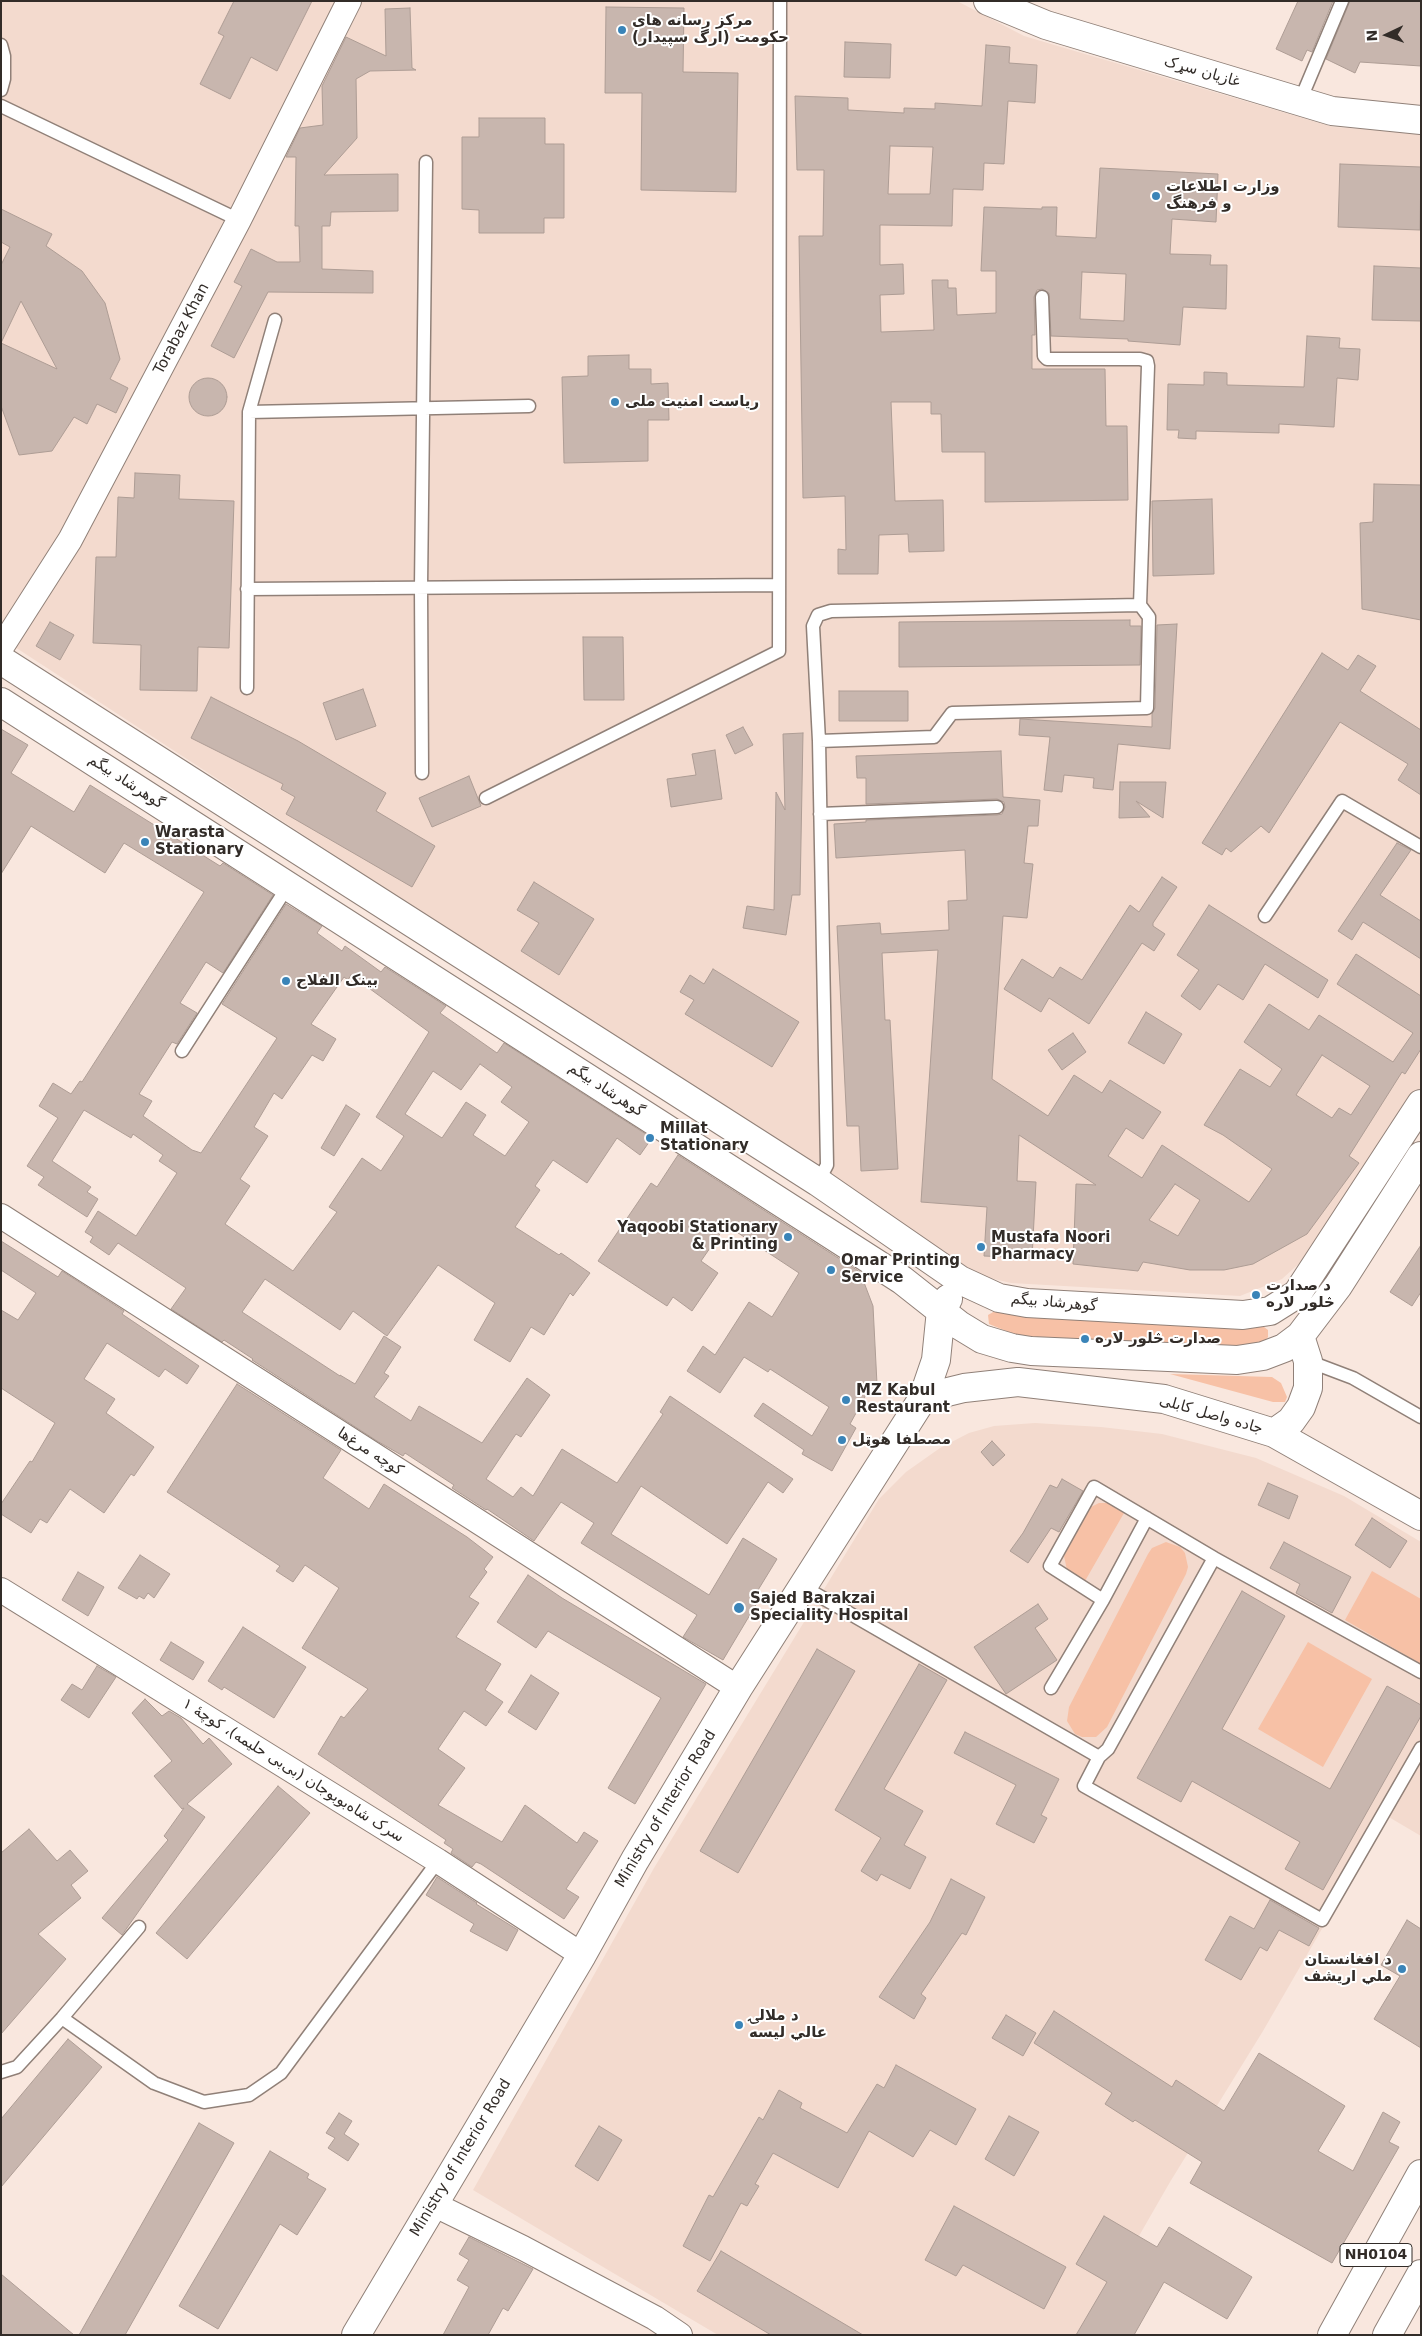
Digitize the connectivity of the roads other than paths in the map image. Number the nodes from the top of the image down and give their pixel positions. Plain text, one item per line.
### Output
1 (348, 1) edge
2 (780, 1) edge
3 (988, 1) edge
4 (1342, 1) edge
5 (1, 46) edge
6 (1, 90) edge
7 (1300, 100) junction
8 (1, 106) edge
9 (1421, 120) edge
10 (426, 162) dead end
11 (239, 220) junction
12 (1042, 297) dead end
13 (276, 320) dead end
14 (529, 406) dead end
15 (423, 409) junction
16 (249, 412) junction
17 (779, 585) junction
18 (421, 587) junction
19 (247, 589) junction
20 (1140, 605) junction
21 (1, 648) edge
22 (1, 660) edge
23 (246, 688) dead end
24 (1, 702) edge
25 (819, 741) junction
26 (422, 773) dead end
27 (486, 798) dead end
28 (997, 807) dead end
29 (820, 814) junction
30 (1421, 847) edge
31 (288, 886) junction
32 (1265, 916) dead end
33 (182, 1051) dead end
34 (1421, 1104) edge
35 (1421, 1156) edge
36 (818, 1182) junction
37 (1, 1216) edge
38 (960, 1280) junction
39 (948, 1316) junction
40 (1304, 1348) junction
41 (1018, 1382) junction
42 (922, 1398) junction
43 (1421, 1417) edge
44 (1274, 1433) junction
45 (1421, 1516) edge
46 (1146, 1518) junction
47 (1214, 1558) junction
48 (802, 1586) junction
49 (1, 1590) edge
50 (1103, 1600) junction
51 (1421, 1672) edge
52 (738, 1688) junction
53 (1051, 1688) dead end
54 (1421, 1748) edge
55 (1099, 1757) junction
56 (438, 1861) junction
57 (139, 1927) dead end
58 (582, 1955) junction
59 (62, 2018) junction
60 (1, 2072) edge
61 (1421, 2174) edge
62 (433, 2204) junction
63 (1421, 2274) edge
64 (356, 2335) edge
65 (680, 2335) edge
66 (1332, 2335) edge
67 (1387, 2335) edge

1 - 11 street, Torabaz Khan
2 - 17 lane
3 - 7 main road, غازیان سړک
4 - 7 lane
5 - 6 lane
7 - 9 main road, غازیان سړک
8 - 11 lane
10 - 15 lane
11 - 21 street, Torabaz Khan
12 - 20 lane
13 - 16 lane
14 - 15 lane
15 - 16 lane
15 - 18 lane
16 - 19 lane
17 - 18 lane
17 - 27 lane
18 - 19 lane
18 - 26 lane
19 - 23 lane
20 - 25 lane
20 - 25 lane
22 - 36 main road, گوهرشاد بیگم
24 - 31 main road, گوهرشاد بیگم
25 - 29 lane
28 - 29 lane
29 - 36 lane
30 - 32 lane
31 - 33 lane
31 - 39 main road, گوهرشاد بیگم
34 - 38 main road, گوهرشاد بیگم
35 - 40 main road, گوهرشاد بیگم
36 - 38 main road, گوهرشاد بیگم
37 - 52 street, کوچه مرغ‌ها
38 - 39 main road, Ministry of Interior Road
39 - 40 main road, گوهرشاد بیگم
39 - 41 main road
39 - 42 main road, Ministry of Interior Road
40 - 43 lane
40 - 44 main road
41 - 42 main road, جاده واصل کابلی
41 - 44 main road, جاده واصل کابلی
42 - 48 main road, Ministry of Interior Road
44 - 45 main road, جاده واصل کابلی
46 - 47 lane
46 - 50 lane
46 - 50 lane
47 - 51 lane
47 - 55 lane
48 - 52 main road, Ministry of Interior Road
48 - 55 lane
49 - 56 street, سرک شاه‌بوبوجان (بی‌بی حلیمه)، کوچۀ ۱
50 - 53 lane
52 - 58 main road, Ministry of Interior Road
54 - 55 lane
56 - 58 street, سرک شاه‌بوبوجان (بی‌بی حلیمه)، کوچۀ ۱
56 - 59 lane
57 - 59 lane
58 - 62 main road, Ministry of Interior Road
59 - 60 lane
61 - 66 main road, NH0104
62 - 64 main road, Ministry of Interior Road
62 - 65 street
63 - 67 main road, NH0104

